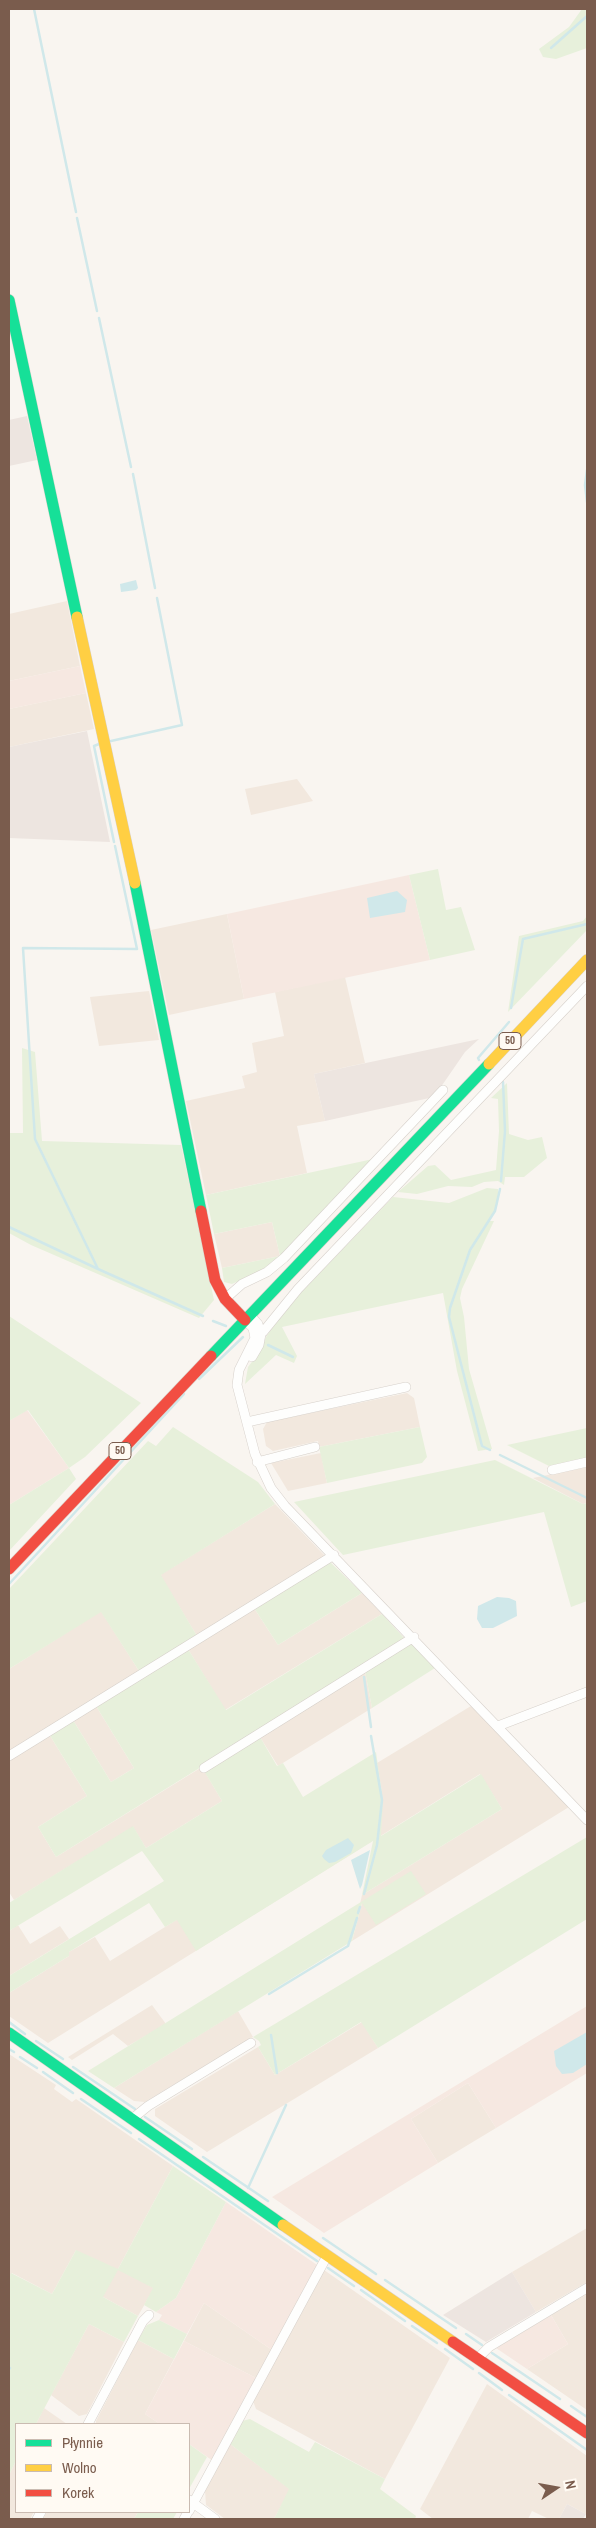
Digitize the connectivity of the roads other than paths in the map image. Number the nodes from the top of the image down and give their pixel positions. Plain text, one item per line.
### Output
1 (9, 300) edge
2 (587, 960) edge
3 (587, 986) edge
4 (443, 1090) dead end
5 (227, 1297) junction
6 (248, 1318) junction
7 (258, 1335) junction
8 (406, 1388) dead end
9 (247, 1422) junction
10 (315, 1447) dead end
11 (257, 1462) junction
12 (587, 1462) edge
13 (552, 1470) dead end
14 (334, 1555) junction
15 (9, 1569) edge
16 (414, 1637) junction
17 (587, 1692) edge
18 (498, 1726) junction
19 (9, 1756) edge
20 (204, 1768) dead end
21 (587, 1820) edge
22 (9, 2033) edge
23 (251, 2043) dead end
24 (132, 2119) junction
25 (327, 2256) junction
26 (587, 2288) edge
27 (149, 2315) dead end
28 (479, 2357) junction
29 (89, 2423) edge
30 (587, 2433) edge
31 (190, 2506) edge
32 (215, 2519) edge

1 - 5 street
2 - 6 street, 50
3 - 7 street
4 - 5 street
5 - 6 street
6 - 7 street
6 - 15 street, 50
7 - 9 street
8 - 9 street
9 - 11 street
10 - 11 street
11 - 14 street
12 - 13 street
14 - 16 street
14 - 19 street
16 - 18 street
16 - 20 street
17 - 18 street
18 - 21 street
22 - 24 street
23 - 24 street
24 - 25 street
25 - 28 street
25 - 31 street
26 - 28 street
27 - 29 street
28 - 30 street
31 - 32 street

